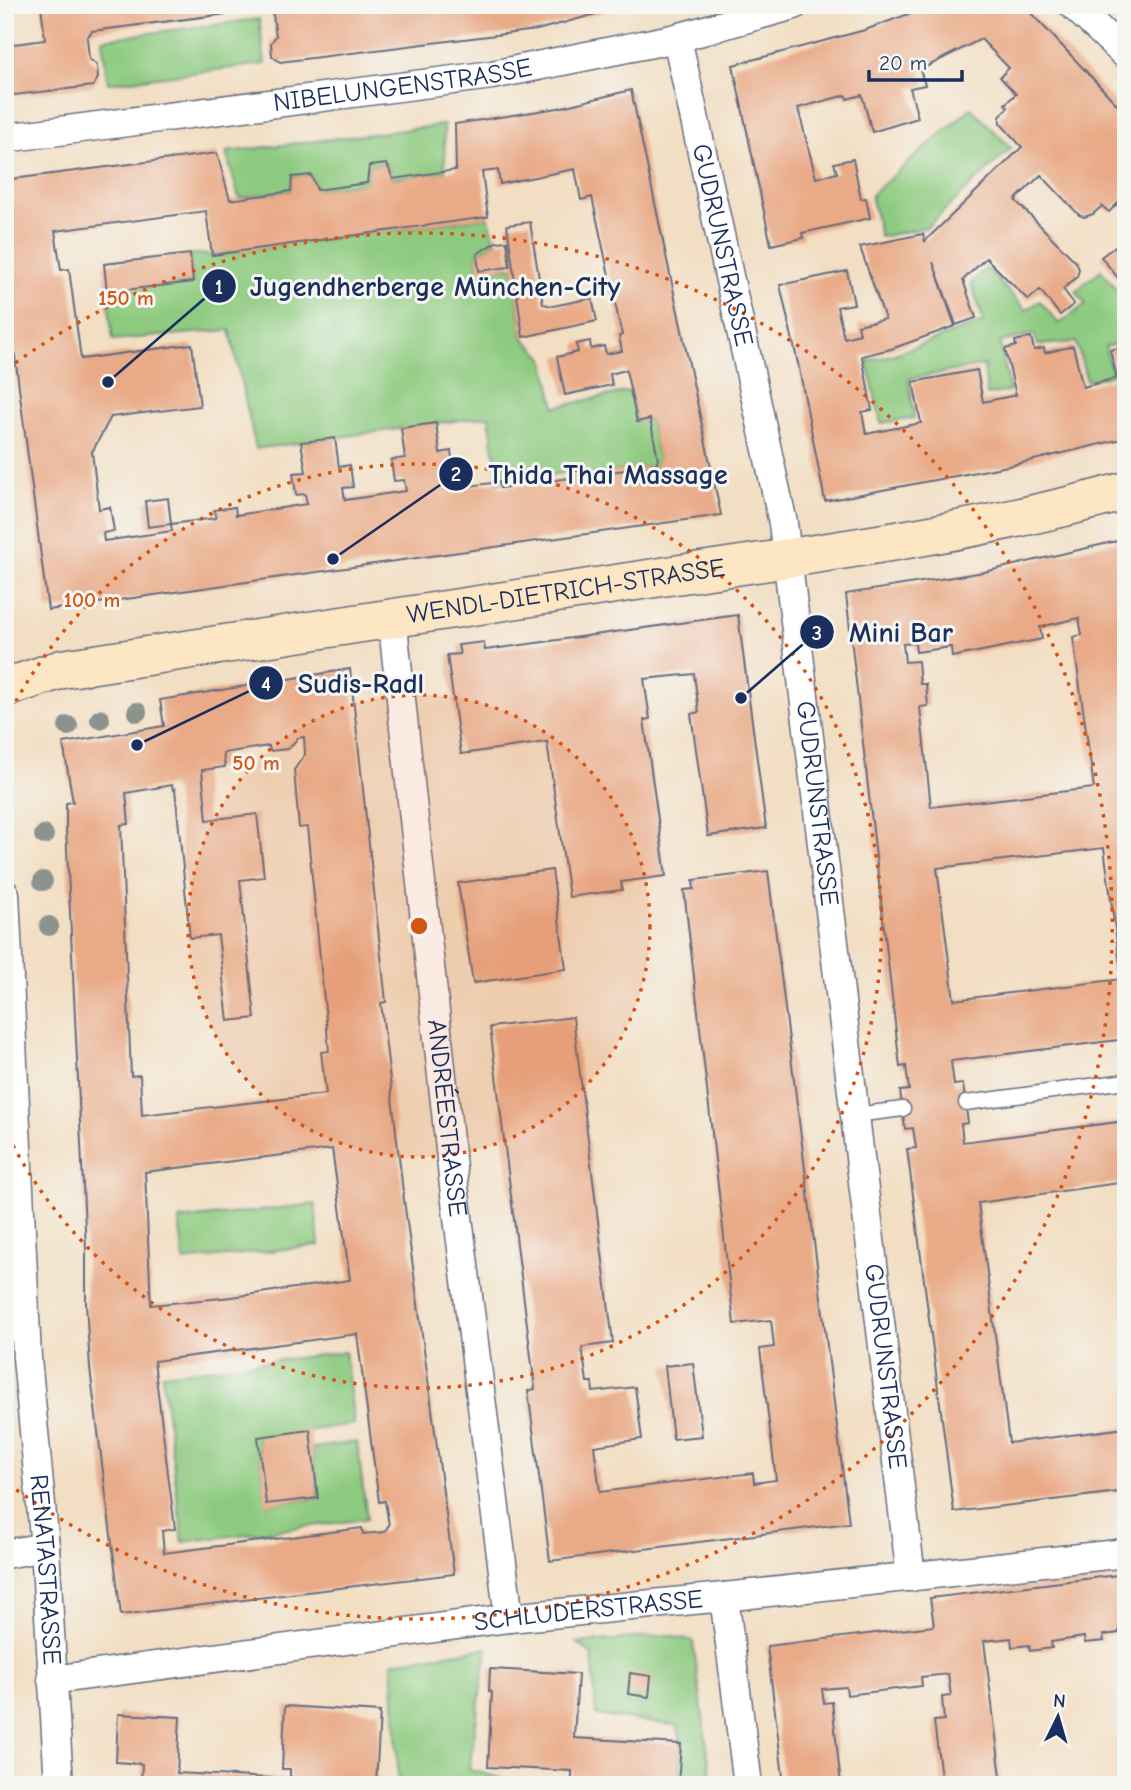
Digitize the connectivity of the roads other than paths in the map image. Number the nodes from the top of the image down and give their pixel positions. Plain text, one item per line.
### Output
1 (794, 5) edge
2 (1073, 5) edge
3 (677, 38) junction
4 (1126, 55) edge
5 (5, 138) edge
6 (1126, 491) edge
7 (787, 558) junction
8 (392, 617) junction
9 (5, 688) edge
10 (5, 894) edge
11 (1126, 1080) edge
12 (966, 1103) dead end
13 (903, 1110) dead end
14 (855, 1115) junction
15 (16, 1359) edge
16 (45, 1547) junction
17 (1126, 1553) edge
18 (5, 1554) edge
19 (911, 1577) junction
20 (724, 1598) junction
21 (509, 1618) junction
22 (52, 1681) junction
23 (59, 1785) edge
24 (748, 1785) edge

1 - 3 street, NIBELUNGENSTRASSE
2 - 4 street
3 - 5 street, NIBELUNGENSTRASSE
3 - 7 street, GUDRUNSTRASSE
6 - 7 street, WENDL-DIETRICH-STRASSE
7 - 8 street, WENDL-DIETRICH-STRASSE
7 - 14 street, GUDRUNSTRASSE
8 - 9 street, WENDL-DIETRICH-STRASSE
8 - 21 street, ANDRÉESTRASSE
10 - 15 street, RENATASTRASSE
11 - 12 lane
13 - 14 lane
14 - 19 street, GUDRUNSTRASSE
15 - 16 street, RENATASTRASSE
16 - 18 street
16 - 22 street, RENATASTRASSE
17 - 19 street, SCHLUDERSTRASSE
19 - 20 street, SCHLUDERSTRASSE
20 - 21 street, SCHLUDERSTRASSE
20 - 24 street
21 - 22 street, SCHLUDERSTRASSE
22 - 23 street, RENATASTRASSE

